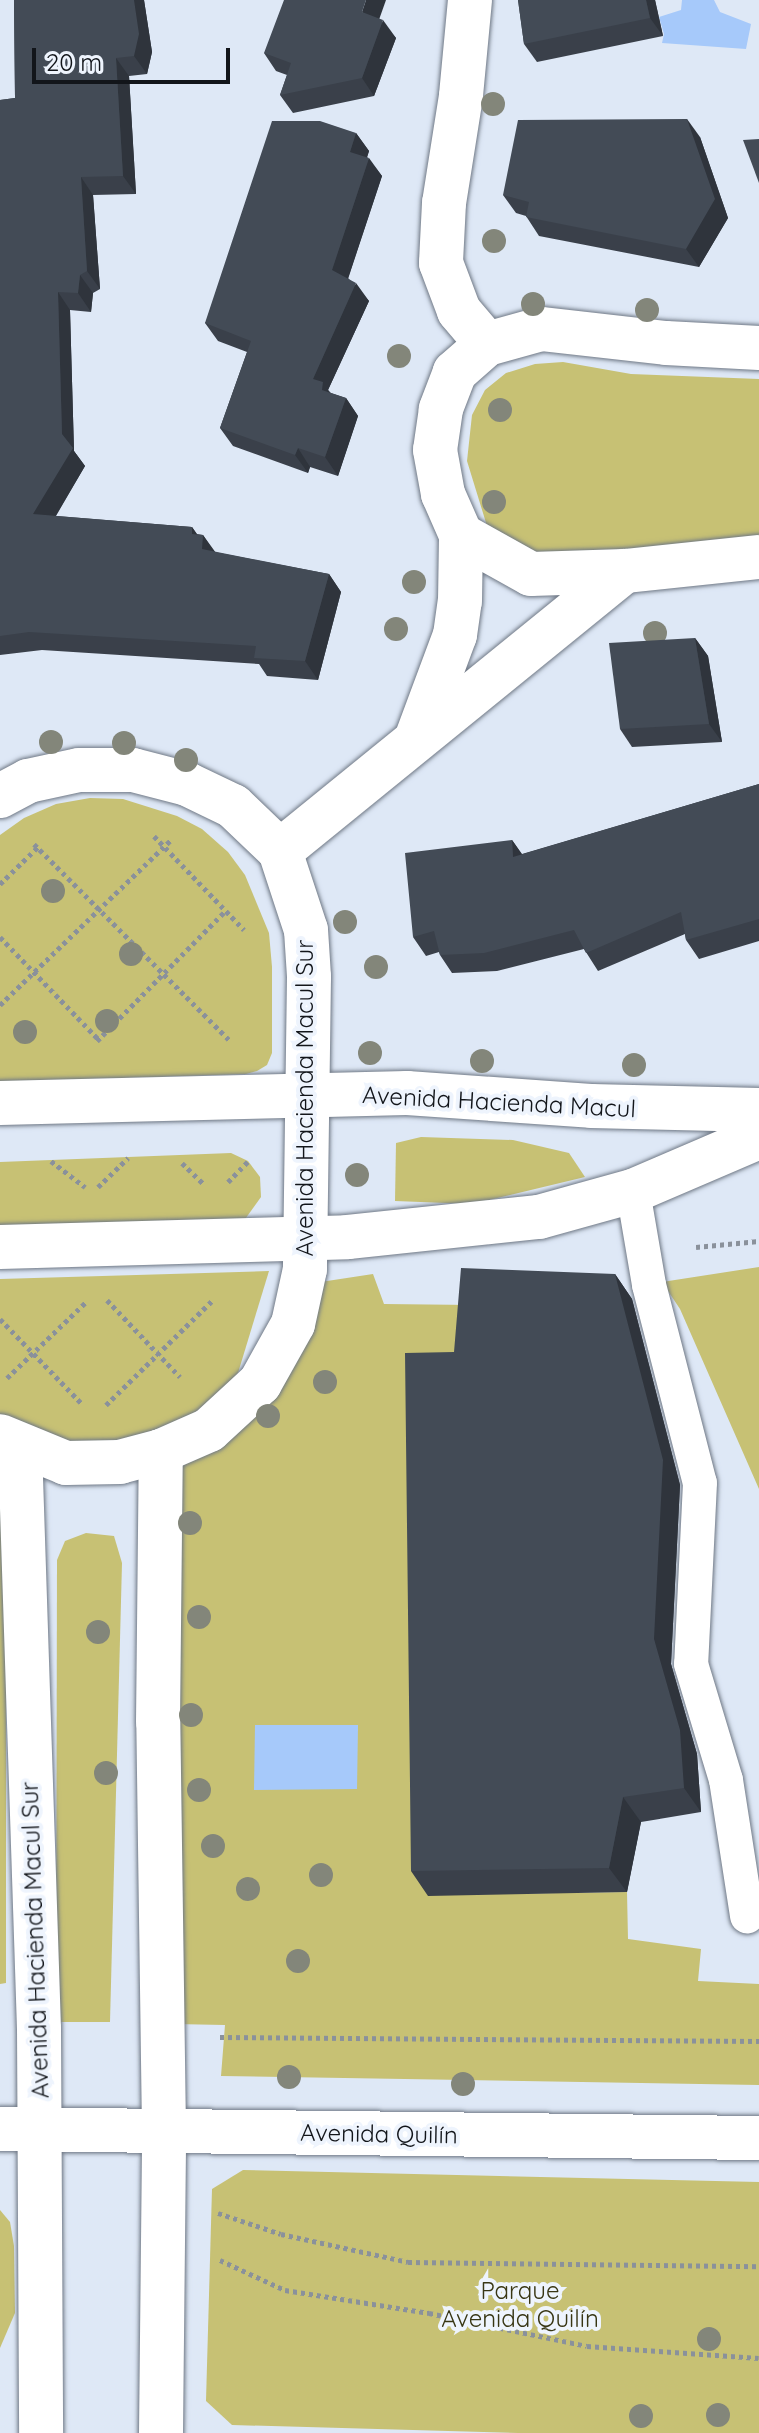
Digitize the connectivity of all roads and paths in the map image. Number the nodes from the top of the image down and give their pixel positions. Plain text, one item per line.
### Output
1 (470, 0) edge
2 (487, 344) junction
3 (759, 348) edge
4 (461, 535) junction
5 (759, 557) edge
6 (625, 571) junction
7 (417, 738) junction
8 (0, 796) edge
9 (146, 828) dead end
10 (181, 830) dead end
11 (28, 838) dead end
12 (47, 838) dead end
13 (163, 846) junction
14 (37, 848) junction
15 (280, 851) junction
16 (0, 884) edge
17 (99, 909) junction
18 (225, 911) junction
19 (0, 937) edge
20 (253, 939) dead end
21 (34, 972) junction
22 (164, 974) junction
23 (0, 1005) edge
24 (99, 1039) junction
25 (233, 1044) dead end
26 (88, 1049) dead end
27 (108, 1049) dead end
28 (306, 1096) junction
29 (0, 1103) edge
30 (759, 1110) edge
31 (759, 1137) edge
32 (633, 1191) junction
33 (304, 1239) junction
34 (0, 1247) edge
35 (223, 1290) dead end
36 (98, 1291) dead end
37 (87, 1301) dead end
38 (0, 1319) edge
39 (32, 1353) junction
40 (159, 1354) junction
41 (186, 1383) dead end
42 (0, 1384) edge
43 (84, 1406) dead end
44 (95, 1417) dead end
45 (10, 1442) edge
46 (161, 1451) junction
47 (747, 1916) dead end
48 (163, 2036) junction
49 (759, 2041) edge
50 (21, 2130) edge
51 (164, 2131) junction
52 (759, 2138) edge
53 (163, 2198) junction
54 (206, 2254) dead end
55 (759, 2266) edge
56 (759, 2358) edge
57 (41, 2433) edge
58 (161, 2433) edge

1 - 2 street
2 - 3 street
2 - 4 street
4 - 6 street
4 - 7 street
5 - 6 street
6 - 7 street
7 - 15 street
8 - 15 street, Avenida Hacienda Macul Sur
9 - 13 path
10 - 13 path
11 - 14 path
12 - 14 path
13 - 17 path
13 - 18 path
14 - 16 path
14 - 17 path
15 - 28 street, Avenida Hacienda Macul Sur
17 - 21 path
17 - 22 path
18 - 20 path
18 - 22 path
19 - 21 path
21 - 23 path
21 - 24 path
22 - 24 path
22 - 25 path
24 - 26 path
24 - 27 path
28 - 29 street, Avenida Hacienda Macul
28 - 30 street, Avenida Hacienda Macul
28 - 33 street, Avenida Hacienda Macul Sur
31 - 32 street
32 - 33 street
32 - 47 lane
33 - 34 street
33 - 46 street, Avenida Hacienda Macul Sur
35 - 40 path
36 - 40 path
37 - 39 path
38 - 39 path
39 - 42 path
39 - 43 path
40 - 41 path
40 - 44 path
45 - 46 street, Avenida Hacienda Macul Sur
45 - 50 street, Avenida Hacienda Macul Sur
46 - 48 street
48 - 49 path
48 - 51 street
50 - 51 street, Avenida Quilín
50 - 57 street, Avenida Hacienda Macul Sur
51 - 52 street, Avenida Quilín
51 - 53 street
53 - 55 path
53 - 58 street
54 - 56 path

